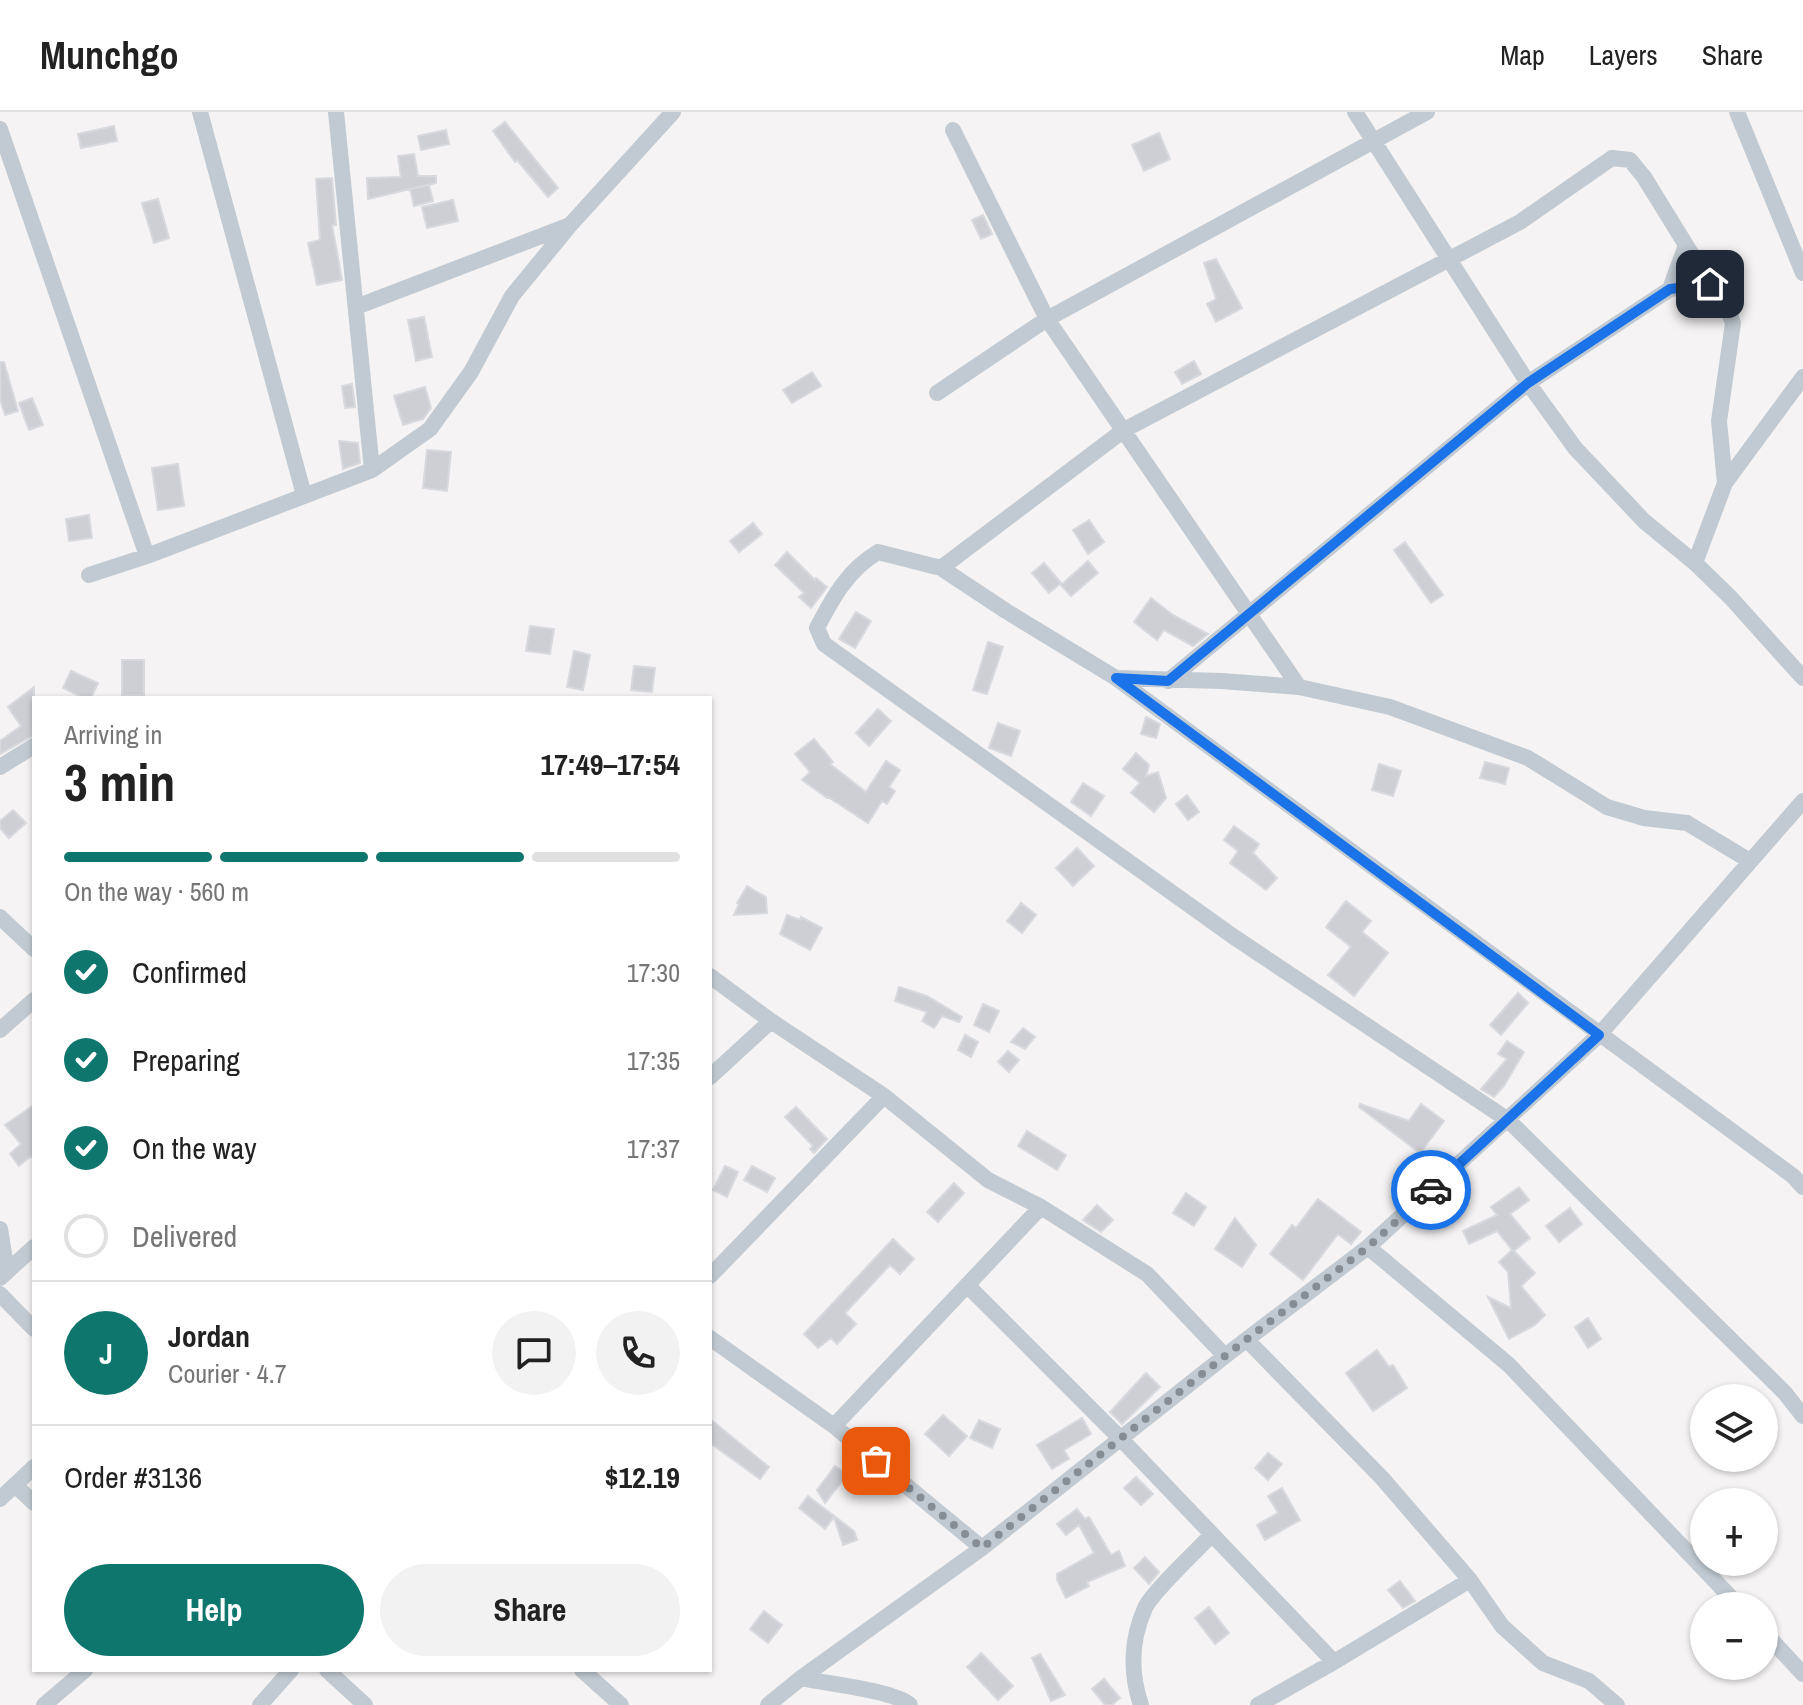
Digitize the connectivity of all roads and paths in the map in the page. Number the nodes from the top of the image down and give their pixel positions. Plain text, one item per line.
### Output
1 (200, 112) edge
2 (336, 112) edge
3 (673, 112) edge
4 (1355, 112) edge
5 (1427, 112) edge
6 (1737, 112) edge
7 (0, 129) edge
8 (953, 130) dead end
9 (1372, 140) junction
10 (571, 224) junction
11 (1686, 245) junction
12 (1450, 258) junction
13 (1803, 273) edge
14 (1710, 284) junction
15 (1670, 289) junction
16 (356, 307) junction
17 (1047, 319) junction
18 (1803, 377) edge
19 (1528, 383) junction
20 (937, 393) dead end
21 (1124, 430) junction
22 (372, 470) junction
23 (1725, 483) junction
24 (304, 495) junction
25 (147, 556) junction
26 (1695, 563) junction
27 (941, 568) junction
28 (89, 575) dead end
29 (1249, 613) junction
30 (1116, 678) junction
31 (1803, 678) edge
32 (1168, 681) junction
33 (1299, 687) junction
34 (32, 747) edge
35 (0, 767) edge
36 (1800, 809) edge
37 (1750, 861) junction
38 (0, 917) edge
39 (32, 947) edge
40 (712, 977) edge
41 (32, 1002) edge
42 (771, 1021) junction
43 (0, 1030) edge
44 (1599, 1035) junction
45 (712, 1075) edge
46 (884, 1096) junction
47 (1508, 1120) junction
48 (1803, 1187) edge
49 (1041, 1207) junction
50 (0, 1229) edge
51 (1368, 1247) junction
52 (32, 1249) edge
53 (712, 1274) edge
54 (3, 1275) edge
55 (967, 1285) junction
56 (0, 1294) edge
57 (32, 1327) edge
58 (712, 1339) edge
59 (1247, 1340) junction
60 (1225, 1356) junction
61 (1785, 1393) junction
62 (1803, 1398) edge
63 (1803, 1416) edge
64 (834, 1426) junction
65 (1121, 1439) junction
66 (32, 1469) edge
67 (15, 1485) junction
68 (0, 1499) edge
69 (32, 1501) edge
70 (1212, 1534) junction
71 (982, 1548) junction
72 (1470, 1580) junction
73 (1726, 1592) edge
74 (1778, 1647) edge
75 (1334, 1662) junction
76 (83, 1672) edge
77 (289, 1672) edge
78 (329, 1672) edge
79 (584, 1672) edge
80 (1803, 1674) edge
81 (801, 1678) junction
82 (49, 1704) edge
83 (260, 1705) edge
84 (365, 1705) edge
85 (621, 1705) edge
86 (768, 1705) edge
87 (910, 1705) edge
88 (1141, 1705) edge
89 (1258, 1705) edge
90 (1617, 1705) edge

1 - 24 street
2 - 16 street
3 - 10 street
4 - 9 street
5 - 9 street
6 - 13 street
7 - 25 street
8 - 17 street
9 - 12 street
9 - 17 street
10 - 16 street
10 - 22 street
11 - 12 street
11 - 14 street
11 - 15 street
12 - 19 street
12 - 21 street
14 - 15 street
14 - 23 street
15 - 19 street
16 - 22 street
17 - 20 street
17 - 21 street
18 - 23 street
19 - 26 street
19 - 29 street
21 - 27 street
21 - 29 street
22 - 24 street
23 - 26 street
24 - 25 street
25 - 28 street
26 - 31 street
27 - 30 street
27 - 47 street
29 - 32 street
29 - 33 street
30 - 32 street
30 - 44 street
32 - 33 street
33 - 37 street
34 - 35 street
36 - 37 street
37 - 44 street
38 - 39 street
40 - 42 street
41 - 43 street
42 - 45 street
42 - 46 street
44 - 47 street
44 - 48 street
46 - 49 street
46 - 53 street
47 - 51 street
47 - 61 street
49 - 55 street
49 - 60 street
50 - 54 street
51 - 59 street
51 - 73 street
52 - 54 street
55 - 64 street
55 - 65 street
56 - 57 street
58 - 64 street
59 - 60 street
59 - 72 street
60 - 65 street
61 - 62 street
61 - 63 street
64 - 71 street
65 - 70 street
65 - 71 street
66 - 67 street
67 - 68 street
67 - 69 street
70 - 75 street
70 - 88 street
71 - 81 street
72 - 75 street
72 - 90 street
74 - 80 street
75 - 89 street
76 - 82 street
77 - 83 street
78 - 84 street
79 - 85 street
81 - 86 street
81 - 87 street

